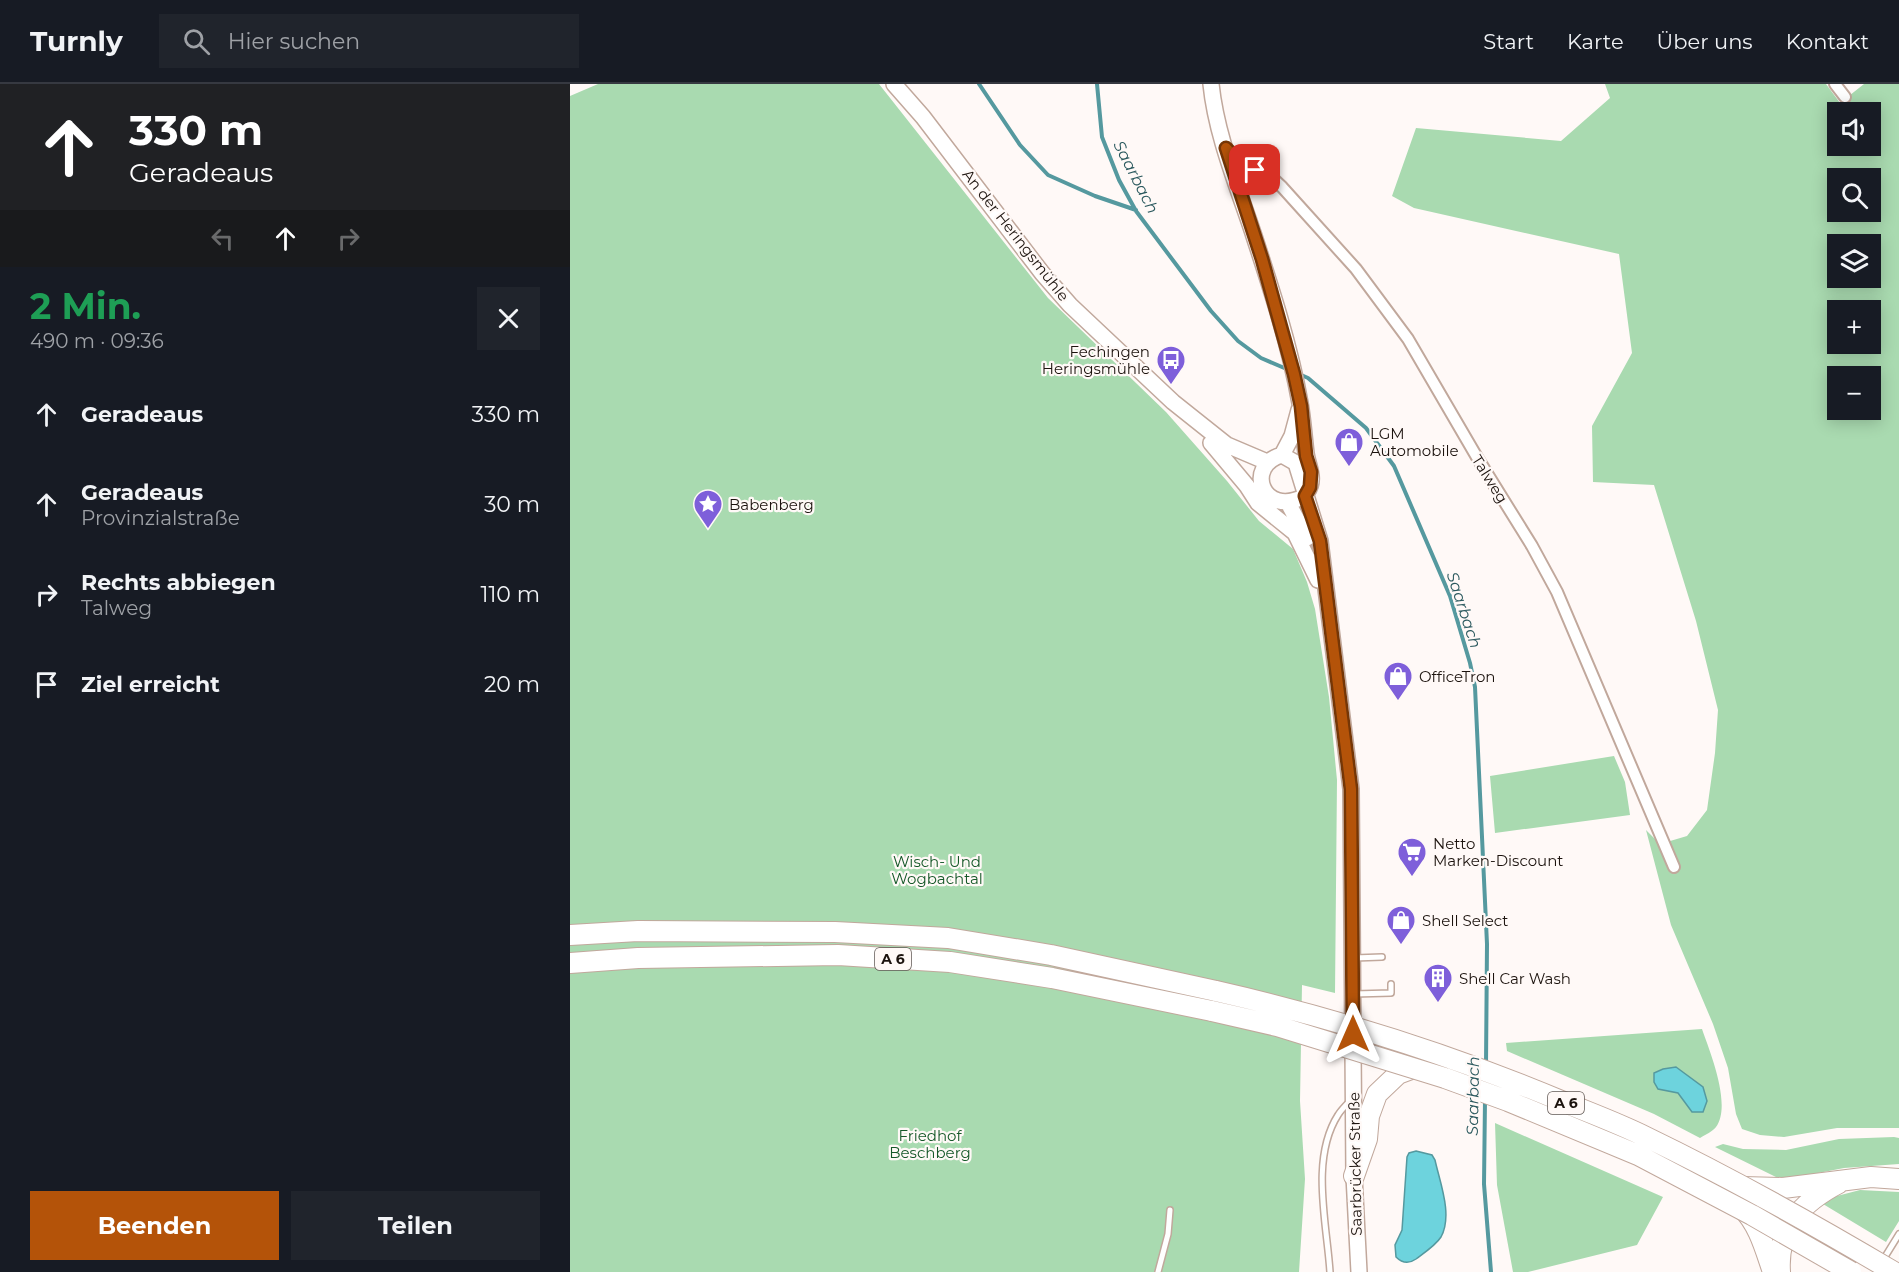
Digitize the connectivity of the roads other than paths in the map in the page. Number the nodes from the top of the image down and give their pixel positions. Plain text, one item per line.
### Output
1 (894, 84) edge
2 (1211, 84) edge
3 (1835, 84) edge
4 (1845, 97) dead end
5 (1226, 148) junction
6 (1299, 399) junction
7 (1173, 402) junction
8 (1211, 443) junction
9 (1282, 455) junction
10 (1268, 462) junction
11 (1262, 479) junction
12 (1305, 496) junction
13 (1288, 503) junction
14 (1318, 580) junction
15 (1328, 606) junction
16 (1674, 867) dead end
17 (570, 935) edge
18 (1382, 957) dead end
19 (1352, 958) junction
20 (570, 963) edge
21 (1391, 984) dead end
22 (1353, 994) junction
23 (1353, 1034) junction
24 (1419, 1059) junction
25 (1353, 1097) junction
26 (1354, 1176) junction
27 (1846, 1179) junction
28 (1899, 1179) edge
29 (1714, 1183) junction
30 (1170, 1210) dead end
31 (1899, 1234) edge
32 (1158, 1272) edge
33 (1330, 1272) edge
34 (1359, 1272) edge
35 (1773, 1272) edge
36 (1780, 1272) edge
37 (1851, 1272) edge
38 (1876, 1272) edge
39 (1894, 1272) edge

1 - 7 main road, An der Heringsmühle
2 - 5 main road
3 - 4 street
5 - 6 main road
5 - 16 street, Talweg
6 - 9 main road
6 - 12 main road
7 - 8 main road, An der Heringsmühle
7 - 10 main road, An der Heringsmühle
8 - 11 main road, An der Heringsmühle
8 - 14 main road, An der Heringsmühle
9 - 10 main road
9 - 12 main road
10 - 11 main road
11 - 13 main road
12 - 13 main road
12 - 15 main road
13 - 14 main road
14 - 15 main road
15 - 19 main road, Saarbrücker Straße
17 - 39 highway, A 6, bridge
18 - 19 lane
19 - 22 main road, Saarbrücker Straße
20 - 37 highway, A 6, bridge
21 - 22 lane
22 - 23 main road, Saarbrücker Straße
23 - 24 highway, A 6
23 - 24 highway
23 - 25 main road, Saarbrücker Straße
24 - 26 highway
24 - 29 highway, A 6
25 - 26 main road, Saarbrücker Straße
25 - 33 lane
26 - 34 main road, Saarbrücker Straße
27 - 28 highway
27 - 29 highway
27 - 36 highway
29 - 35 highway, A 6
30 - 32 lane
31 - 38 lane

